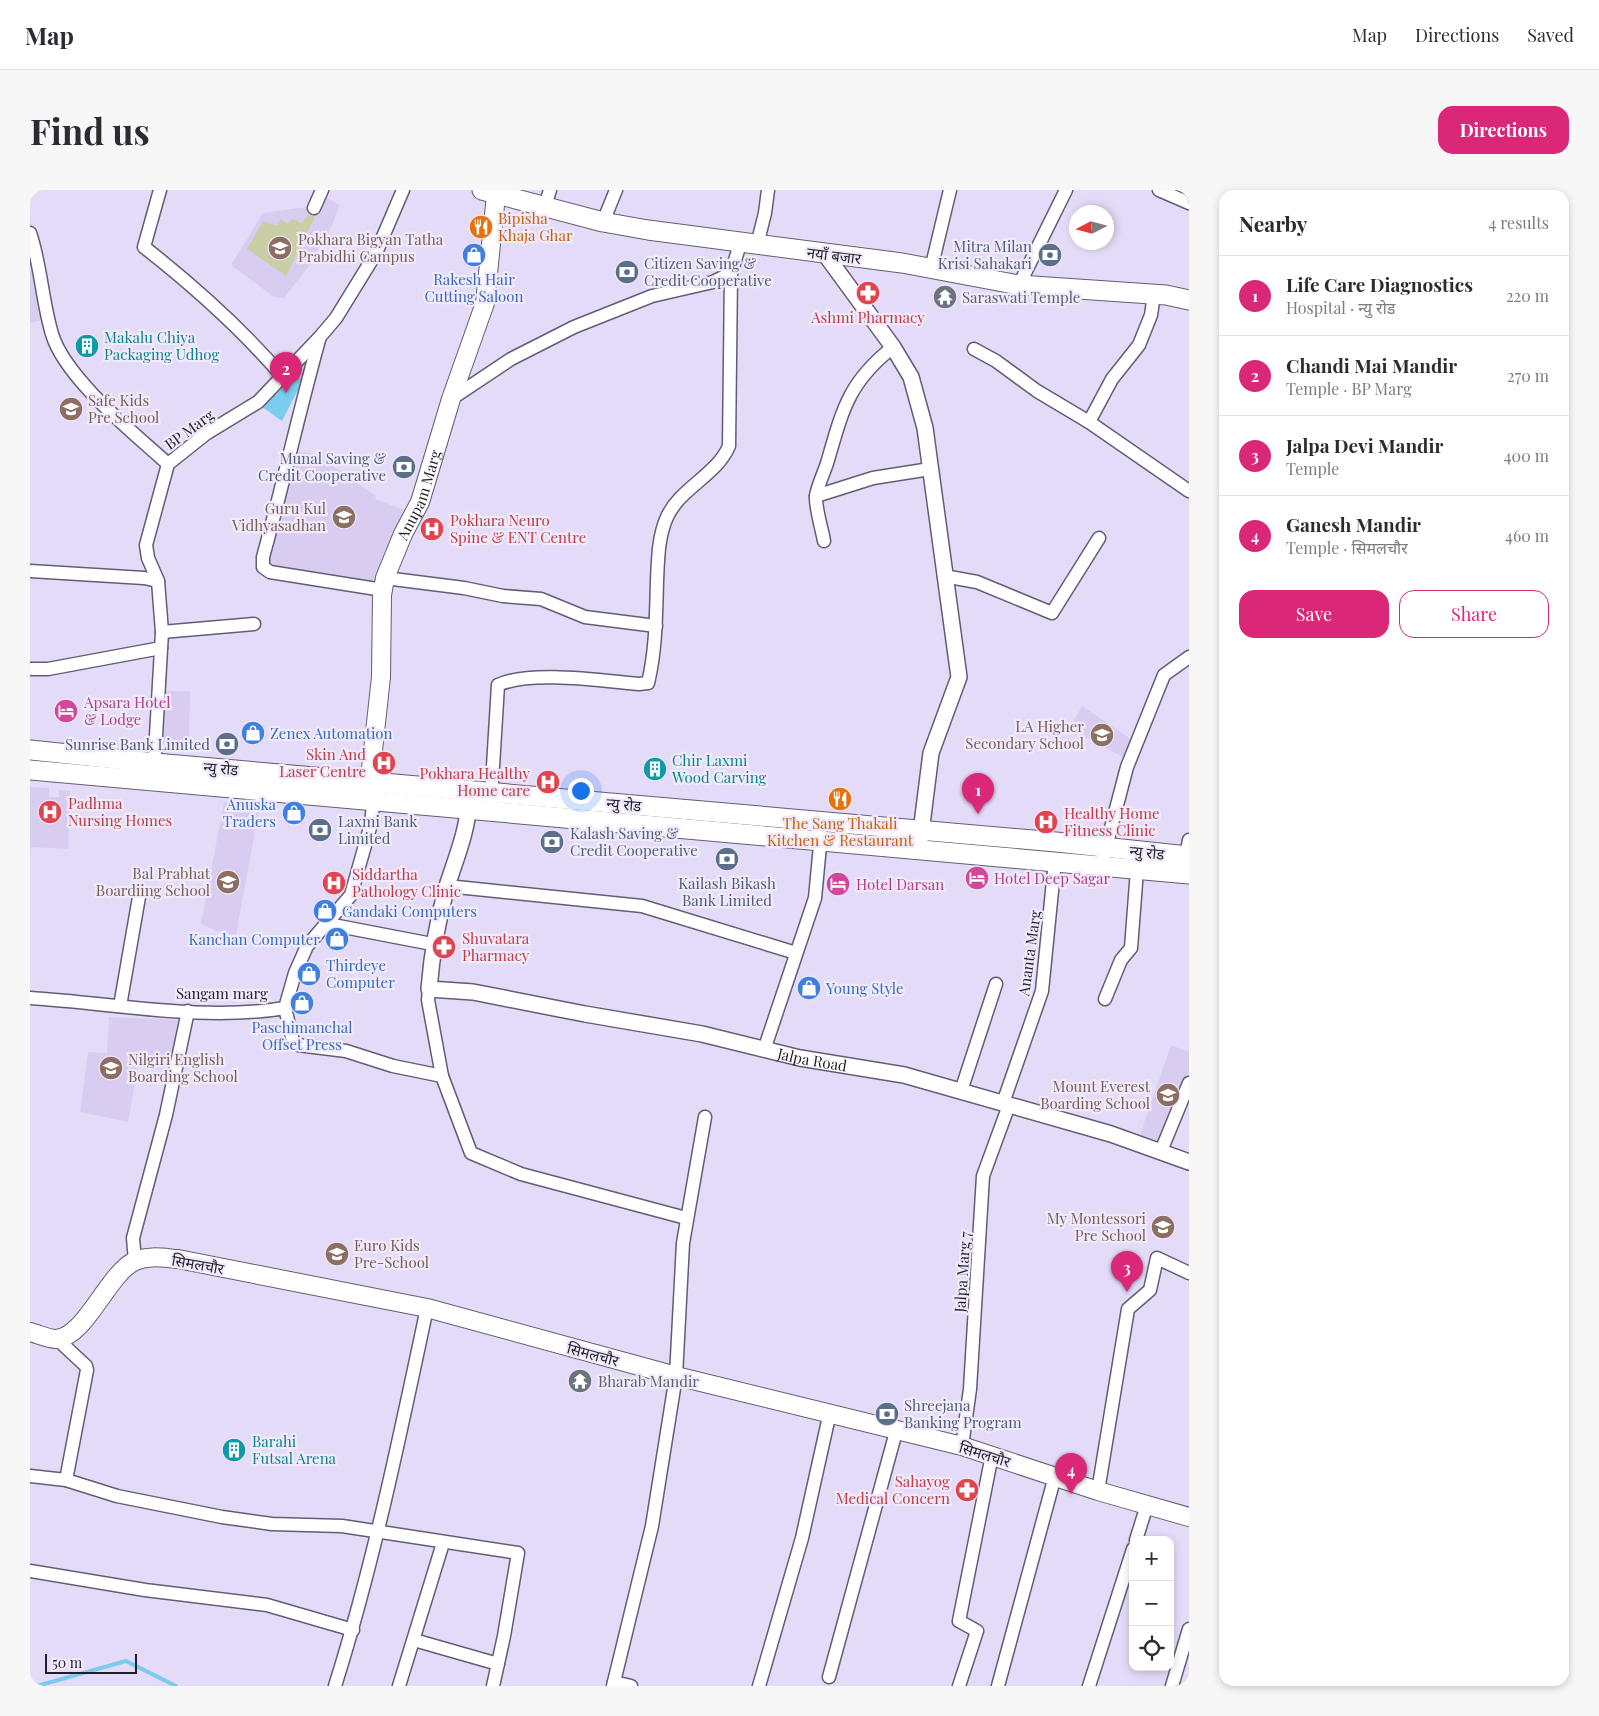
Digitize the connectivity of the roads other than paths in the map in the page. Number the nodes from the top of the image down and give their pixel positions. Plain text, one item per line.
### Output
1 (160, 190) edge
2 (322, 190) edge
3 (403, 190) edge
4 (616, 190) edge
5 (768, 190) edge
6 (950, 190) edge
7 (1066, 190) edge
8 (1160, 190) edge
9 (489, 192) edge
10 (547, 198) edge
11 (1189, 203) edge
12 (314, 208) dead end
13 (603, 222) junction
14 (30, 233) edge
15 (749, 243) junction
16 (824, 254) junction
17 (931, 269) junction
18 (730, 273) junction
19 (1019, 285) junction
20 (1154, 294) junction
21 (1189, 300) edge
22 (319, 338) junction
23 (894, 347) junction
24 (974, 349) dead end
25 (283, 377) junction
26 (451, 399) junction
27 (1089, 422) junction
28 (168, 464) junction
29 (930, 469) junction
30 (1189, 491) edge
31 (816, 496) junction
32 (1099, 538) dead end
33 (824, 541) dead end
34 (30, 571) edge
35 (944, 576) junction
36 (158, 581) junction
37 (384, 584) junction
38 (254, 624) dead end
39 (656, 626) junction
40 (162, 632) junction
41 (162, 648) junction
42 (1189, 657) edge
43 (30, 669) edge
44 (30, 750) edge
45 (155, 763) junction
46 (30, 770) edge
47 (153, 782) junction
48 (469, 790) junction
49 (372, 791) junction
50 (490, 801) junction
51 (468, 808) junction
52 (921, 830) junction
53 (821, 832) junction
54 (1106, 848) junction
55 (918, 849) junction
56 (1188, 857) edge
57 (1055, 862) junction
58 (1102, 866) junction
59 (1137, 870) junction
60 (447, 886) junction
61 (139, 897) dead end
62 (328, 924) junction
63 (432, 944) junction
64 (796, 953) junction
65 (996, 984) dead end
66 (429, 989) junction
67 (30, 998) edge
68 (1105, 999) dead end
69 (120, 1006) junction
70 (285, 1008) junction
71 (188, 1011) junction
72 (764, 1050) junction
73 (442, 1076) junction
74 (1189, 1083) edge
75 (961, 1091) junction
76 (1006, 1104) junction
77 (705, 1117) dead end
78 (1161, 1151) junction
79 (1189, 1162) edge
80 (686, 1218) junction
81 (135, 1261) junction
82 (1189, 1273) edge
83 (427, 1308) junction
84 (30, 1332) edge
85 (57, 1339) junction
86 (676, 1376) junction
87 (830, 1412) junction
88 (897, 1428) junction
89 (962, 1446) junction
90 (992, 1455) junction
91 (30, 1476) edge
92 (1055, 1476) junction
93 (66, 1480) junction
94 (1098, 1491) junction
95 (1147, 1505) junction
96 (1189, 1517) edge
97 (379, 1531) junction
98 (1137, 1536) edge
99 (442, 1543) junction
100 (1129, 1561) edge
101 (30, 1571) edge
102 (1189, 1629) edge
103 (353, 1630) junction
104 (414, 1640) junction
105 (498, 1664) junction
106 (829, 1676) dead end
107 (613, 1684) edge
108 (335, 1686) edge
109 (399, 1686) edge
110 (493, 1686) edge
111 (631, 1686) edge
112 (759, 1686) edge
113 (958, 1686) edge
114 (998, 1686) edge
115 (1089, 1686) edge
116 (1172, 1686) edge

1 - 25 street
2 - 12 street
3 - 22 street, BP Marg
4 - 13 street
5 - 15 street
6 - 17 street
7 - 19 street
8 - 11 street
9 - 10 main road, नयाँ बजार
9 - 26 main road, Anupam Marg
10 - 13 main road, नयाँ बजार
13 - 15 main road, नयाँ बजार
14 - 28 street
15 - 16 main road, नयाँ बजार
15 - 18 street
16 - 17 main road, नयाँ बजार
16 - 23 street
17 - 19 main road, नयाँ बजार
18 - 26 street
18 - 39 street
19 - 20 main road, नयाँ बजार
20 - 21 main road, नयाँ बजार
20 - 27 street
22 - 25 street, BP Marg
22 - 37 street
23 - 29 street
23 - 31 street
24 - 27 street
25 - 28 street, BP Marg
26 - 37 main road, Anupam Marg
27 - 30 street
28 - 36 street, BP Marg
29 - 31 street
29 - 35 street
31 - 33 street
32 - 35 street
34 - 36 street
35 - 52 street
36 - 40 street, BP Marg
37 - 39 street
37 - 49 main road, Anupam Marg
38 - 40 street
39 - 50 street
40 - 41 street, BP Marg
41 - 43 street
41 - 45 street, BP Marg
42 - 54 street
44 - 45 main road, न्यु रोड
45 - 47 street, BP Marg
45 - 49 main road, न्यु रोड
46 - 47 main road, न्यु रोड
47 - 49 main road, न्यु रोड
48 - 49 main road, न्यु रोड
48 - 50 main road, न्यु रोड
48 - 51 street
49 - 51 main road, न्यु रोड
49 - 62 street, Sangam marg
50 - 51 main road, न्यु रोड
50 - 53 main road, न्यु रोड
51 - 60 street
52 - 53 main road, न्यु रोड
52 - 54 main road, न्यु रोड
52 - 55 street
53 - 55 main road, न्यु रोड
53 - 64 street
54 - 56 main road, न्यु रोड
54 - 58 street
55 - 57 main road, न्यु रोड
56 - 59 main road, न्यु रोड
57 - 58 main road, न्यु रोड
57 - 76 street, Ananta Marg
58 - 59 main road, न्यु रोड
59 - 68 street
60 - 63 street
60 - 64 street
61 - 69 street
62 - 63 street
62 - 70 street, Sangam marg
63 - 66 street
64 - 72 street
65 - 75 street
66 - 72 street, Jalpa Road
66 - 73 street
67 - 69 street, Sangam marg
69 - 71 street, Sangam marg
70 - 71 street, Sangam marg
70 - 73 street
71 - 81 street
72 - 75 street, Jalpa Road
73 - 80 street
74 - 78 street
75 - 76 street, Jalpa Road
76 - 78 street, Jalpa Road
76 - 89 street, Jalpa Marg 7
77 - 80 street
78 - 79 street, Jalpa Road
80 - 86 street
81 - 83 main road, सिमलचौर
81 - 85 main road
82 - 94 street
83 - 86 main road, सिमलचौर
83 - 97 street
84 - 85 main road
85 - 93 street
86 - 87 main road, सिमलचौर
86 - 107 street
87 - 88 main road, सिमलचौर
87 - 112 street
88 - 89 main road, सिमलचौर
88 - 106 street
89 - 90 main road, सिमलचौर
90 - 92 main road, सिमलचौर
90 - 113 street
91 - 93 street
92 - 94 main road, सिमलचौर
92 - 114 street
93 - 97 street
94 - 95 main road, सिमलचौर
95 - 96 main road, सिमलचौर
95 - 98 street
97 - 99 street
97 - 103 street
99 - 104 street
99 - 105 street
100 - 115 street
101 - 103 street
102 - 116 street
103 - 108 street
104 - 105 street
104 - 109 street
105 - 110 street
107 - 111 street

